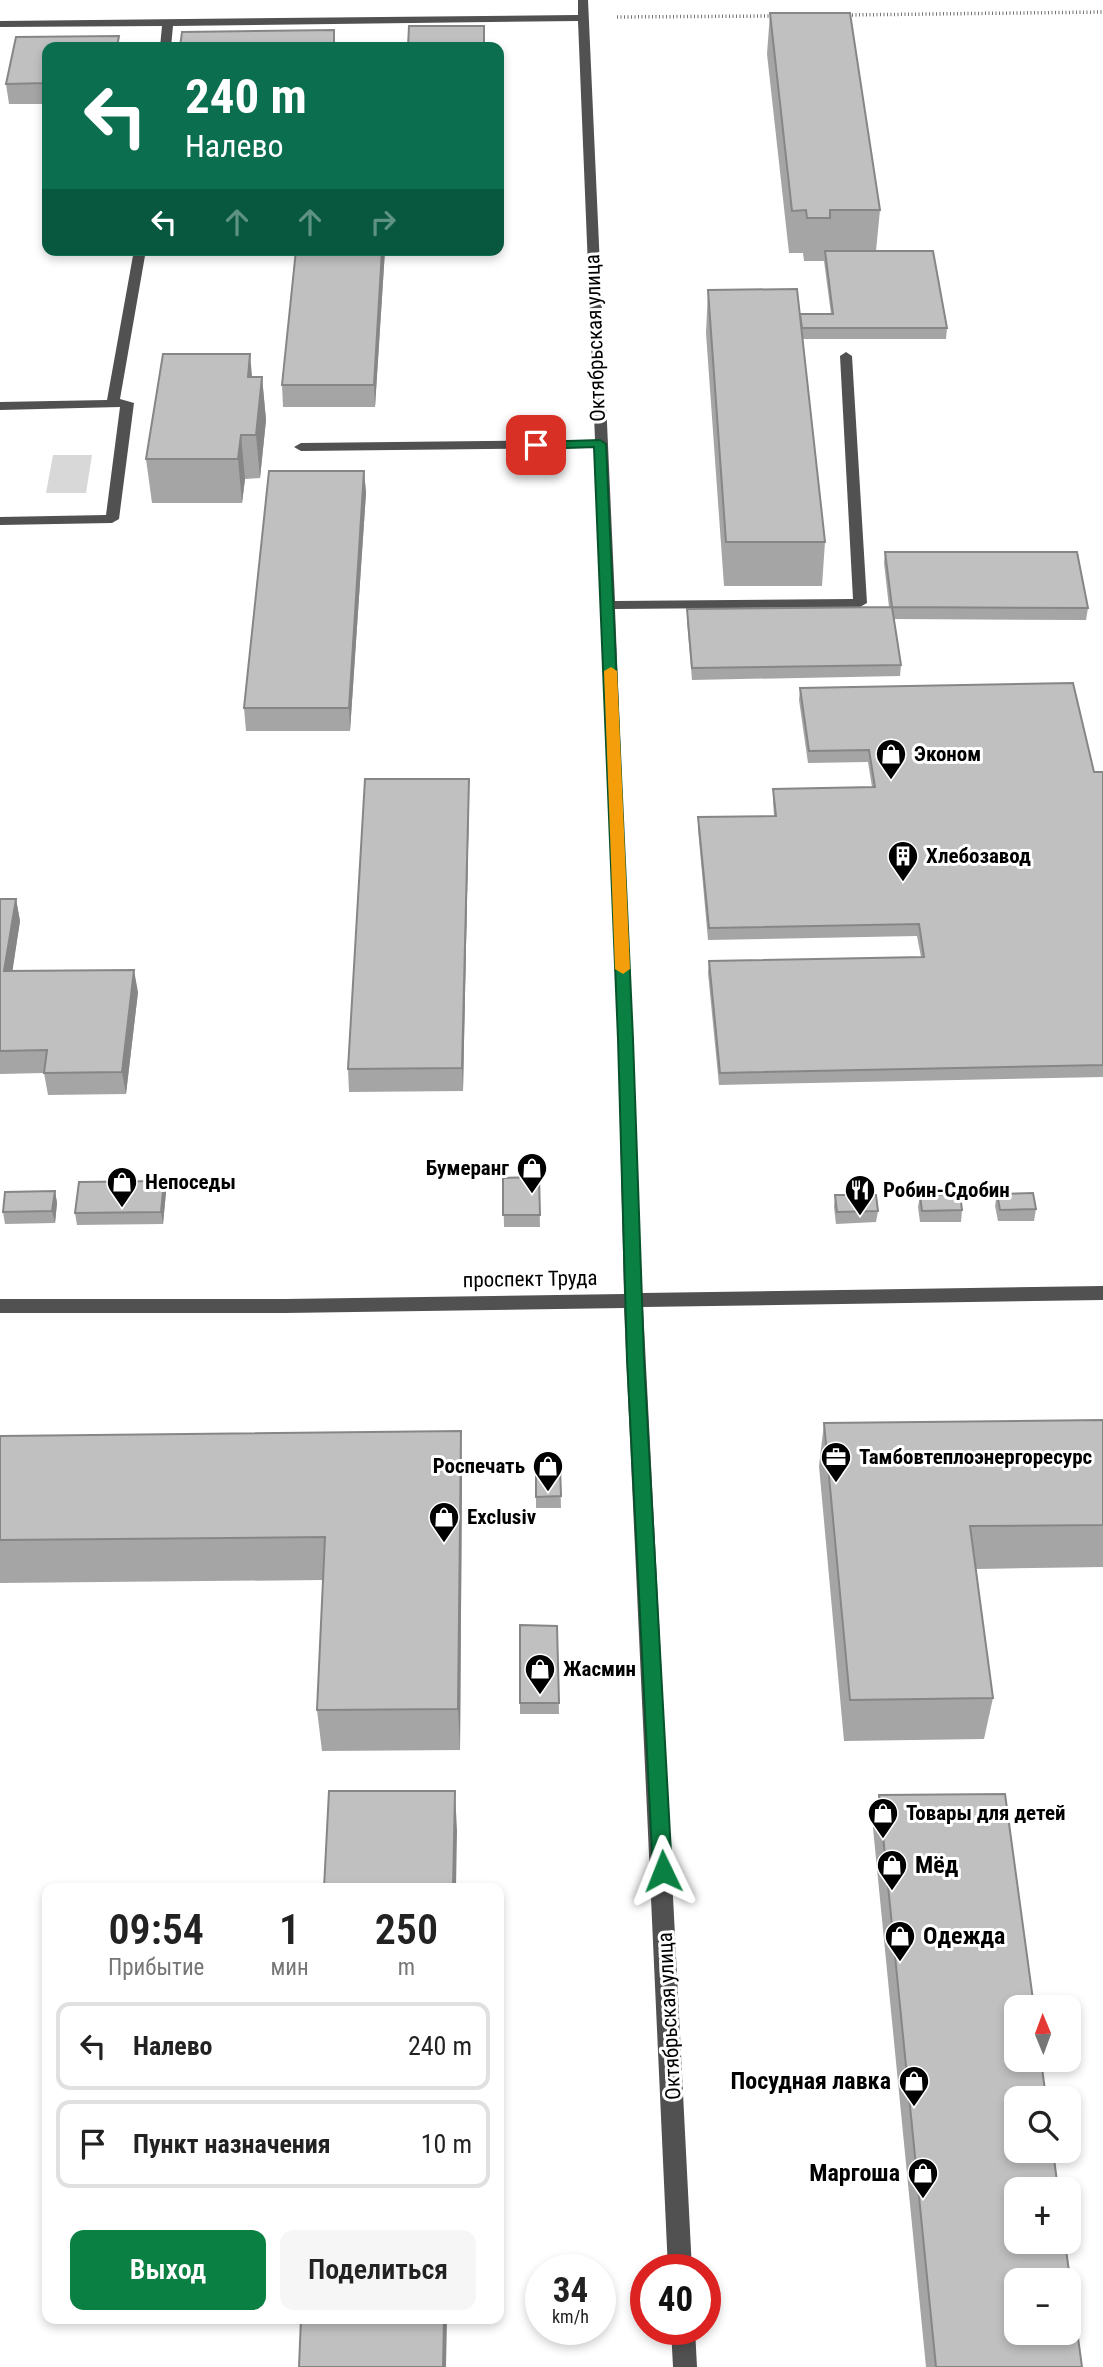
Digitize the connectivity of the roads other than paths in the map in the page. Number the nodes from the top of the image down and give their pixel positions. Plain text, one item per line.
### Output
1 (583, 0) edge
2 (583, 18) junction
3 (168, 22) junction
4 (0, 24) edge
5 (166, 42) edge
6 (139, 256) edge
7 (846, 356) dead end
8 (113, 404) junction
9 (0, 405) edge
10 (600, 444) junction
11 (301, 447) dead end
12 (0, 521) edge
13 (608, 605) junction
14 (1103, 1293) edge
15 (634, 1301) junction
16 (0, 1306) edge
17 (679, 2254) edge
18 (684, 2345) edge
19 (685, 2367) edge

1 - 2 street, Октябрьская улица
2 - 3 street
2 - 10 street, Октябрьская улица
3 - 4 street
3 - 5 street
6 - 8 street
7 - 13 street
8 - 9 street
8 - 12 street
10 - 11 street
10 - 13 street, Октябрьская улица
13 - 15 street, Октябрьская улица
14 - 15 street, проспект Труда
15 - 16 street, проспект Труда
15 - 17 street, Октябрьская улица
18 - 19 street

